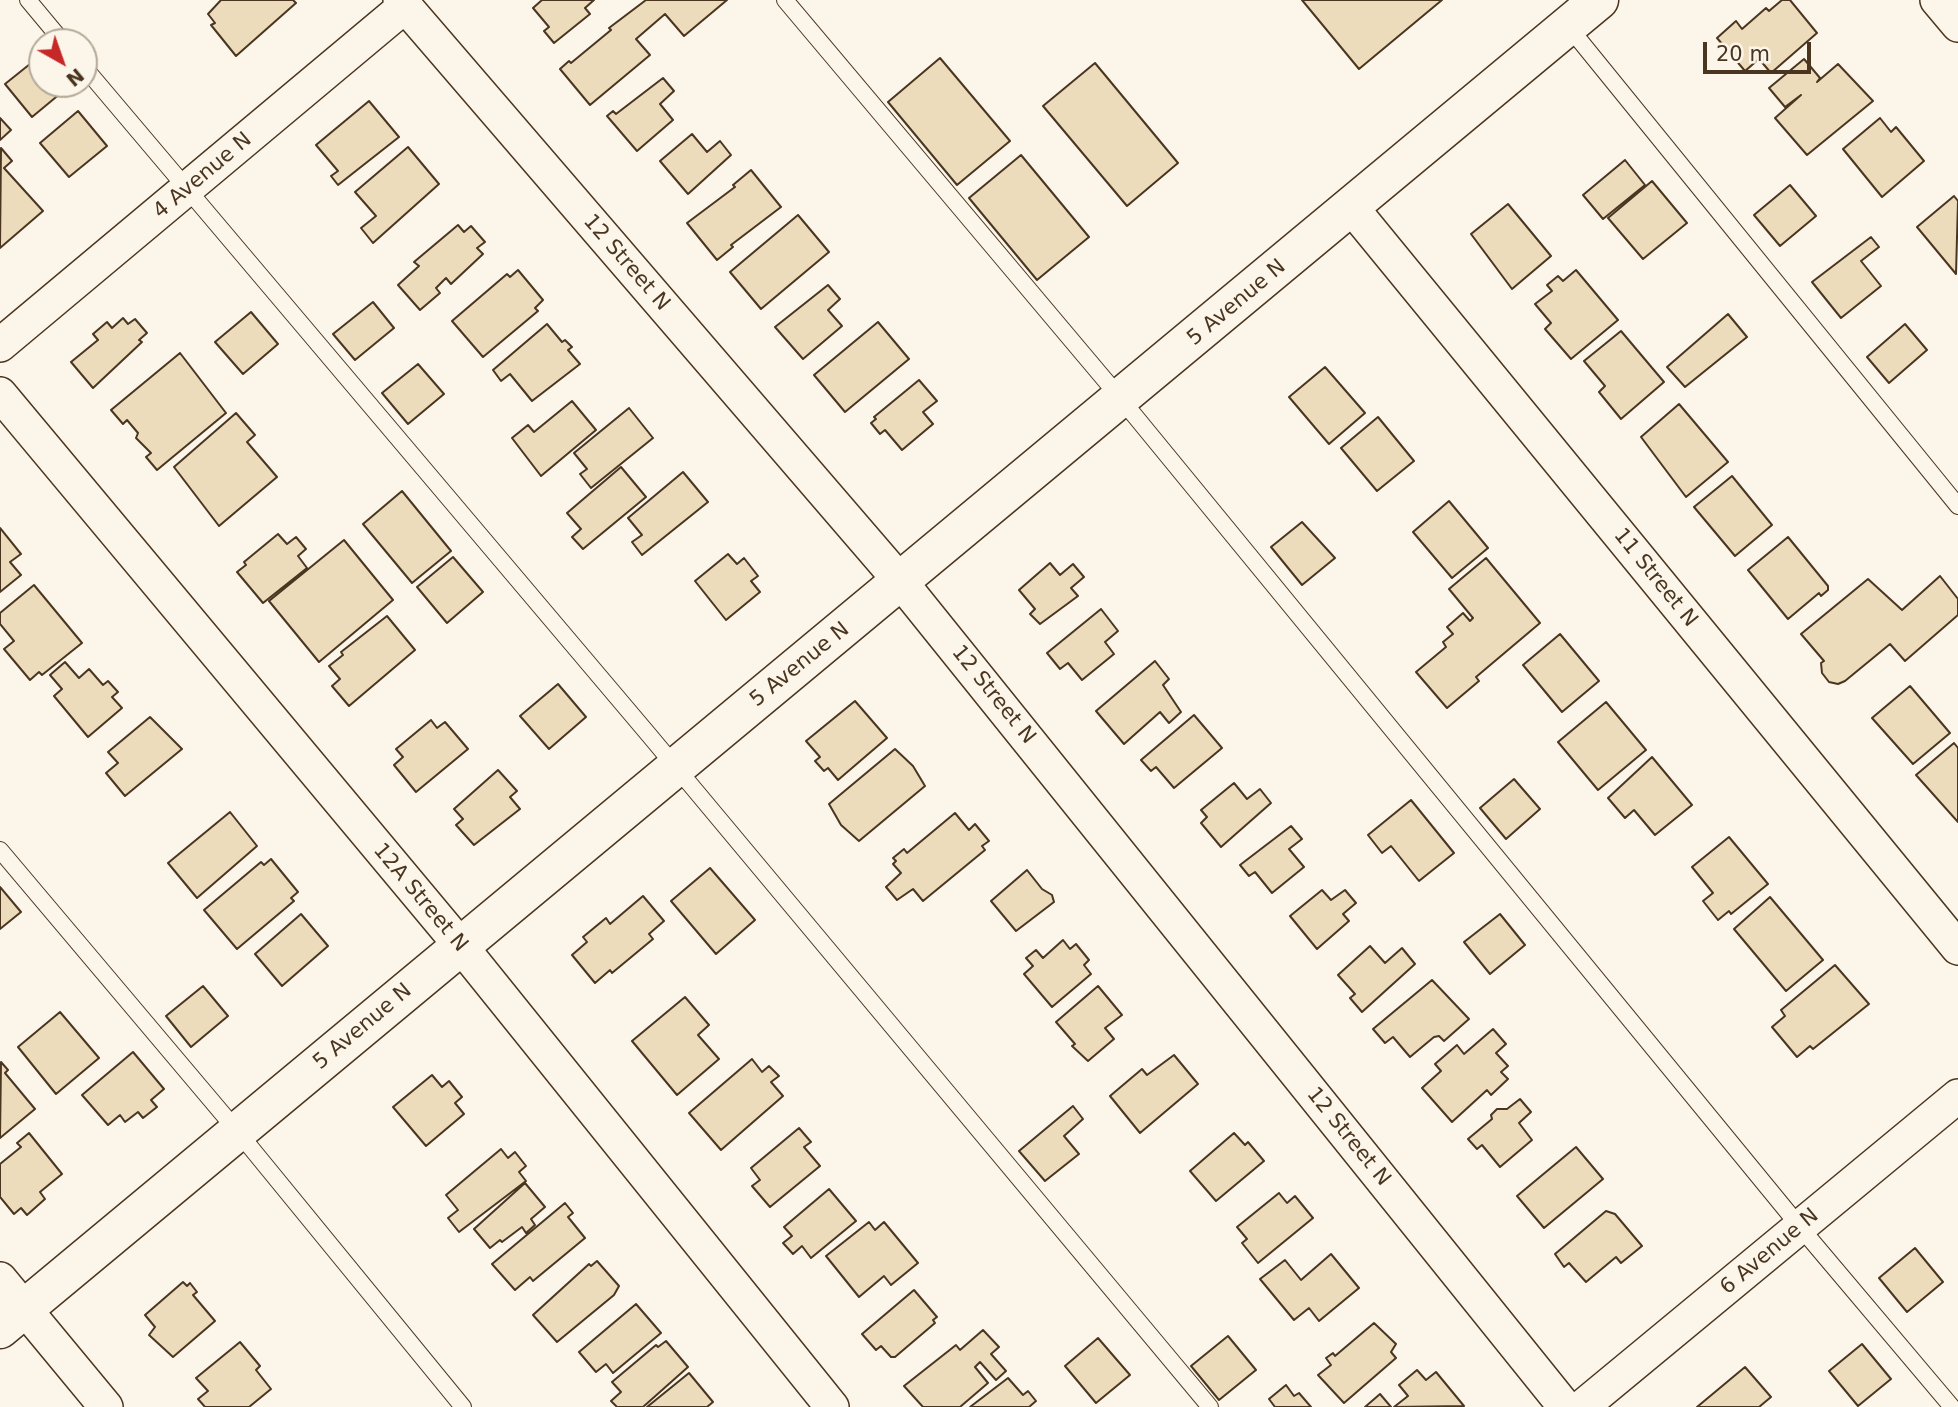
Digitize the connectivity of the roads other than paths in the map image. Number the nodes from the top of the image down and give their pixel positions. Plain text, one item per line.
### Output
1 (28, 0) edge
2 (785, 0) edge
3 (1599, 0) edge
4 (1937, 0) edge
5 (403, 3) edge
6 (1958, 25) edge
7 (1568, 26) junction
8 (51, 28) edge
9 (98, 84) edge
10 (186, 190) junction
11 (1352, 208) junction
12 (0, 345) edge
13 (0, 394) edge
14 (1121, 399) junction
15 (1958, 506) edge
16 (901, 582) junction
17 (676, 766) junction
18 (0, 850) edge
19 (460, 945) junction
20 (1958, 948) edge
21 (1958, 1096) edge
22 (238, 1132) junction
23 (1800, 1227) junction
24 (0, 1279) edge
25 (13, 1319) edge
26 (106, 1407) edge
27 (463, 1407) edge
28 (832, 1407) edge
29 (1210, 1407) edge
30 (1566, 1407) edge
31 (1582, 1407) edge
32 (1952, 1407) edge

1 - 8 lane
2 - 14 lane
3 - 7 main road, 5 Avenue N
4 - 6 street
5 - 10 street, 4 Avenue N
5 - 16 street, 12 Street N
7 - 11 main road, 5 Avenue N
7 - 15 lane
9 - 10 lane
10 - 12 street, 4 Avenue N
10 - 17 lane
11 - 14 main road, 5 Avenue N
11 - 20 street, 11 Street N
13 - 19 street, 12A Street N
14 - 16 main road, 5 Avenue N
14 - 23 lane
16 - 17 main road, 5 Avenue N
16 - 30 street, 12 Street N
17 - 19 main road, 5 Avenue N
17 - 29 lane
18 - 22 lane
19 - 22 main road, 5 Avenue N
19 - 28 street, 12A Street N
21 - 23 street, 6 Avenue N
22 - 25 main road, 5 Avenue N
22 - 27 lane
23 - 31 street, 6 Avenue N
23 - 32 lane
24 - 25 street
25 - 26 street

